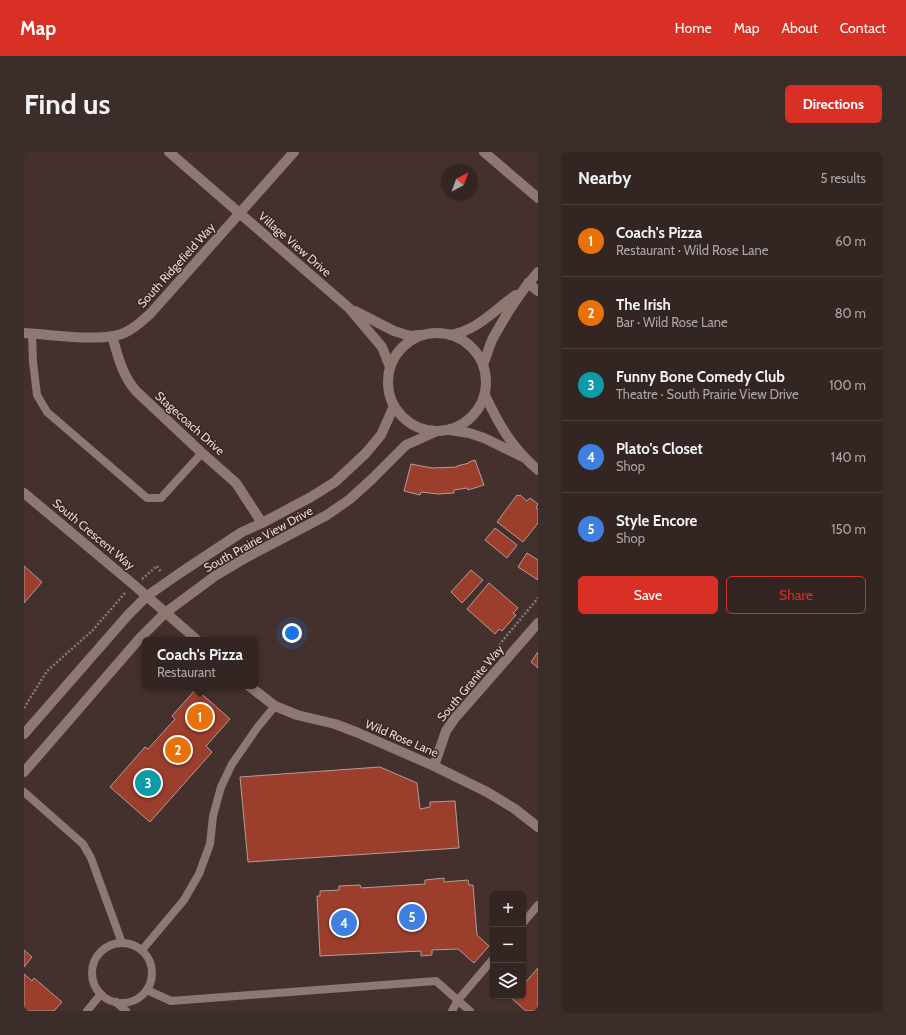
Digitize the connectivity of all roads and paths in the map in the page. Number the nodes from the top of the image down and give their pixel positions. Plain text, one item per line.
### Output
1 (169, 152) edge
2 (294, 152) edge
3 (484, 152) edge
4 (538, 198) edge
5 (239, 214) junction
6 (538, 272) edge
7 (528, 283) junction
8 (521, 291) junction
9 (538, 291) edge
10 (350, 308) junction
11 (28, 333) edge
12 (431, 333) junction
13 (450, 335) junction
14 (112, 336) junction
15 (482, 364) junction
16 (390, 367) junction
17 (485, 394) junction
18 (394, 406) junction
19 (450, 430) junction
20 (435, 432) junction
21 (202, 453) junction
22 (524, 458) junction
23 (538, 470) edge
24 (24, 493) edge
25 (262, 523) junction
26 (164, 574) dead end
27 (144, 577) dead end
28 (125, 593) dead end
29 (147, 596) junction
30 (538, 598) edge
31 (165, 613) junction
32 (538, 623) edge
33 (193, 637) edge
34 (499, 645) dead end
35 (253, 689) edge
36 (275, 706) junction
37 (24, 708) edge
38 (24, 734) edge
39 (434, 766) junction
40 (24, 772) edge
41 (24, 792) edge
42 (538, 827) edge
43 (538, 905) edge
44 (526, 919) edge
45 (122, 943) junction
46 (142, 950) junction
47 (490, 963) edge
48 (147, 990) junction
49 (101, 994) junction
50 (458, 1000) junction
51 (116, 1002) junction
52 (87, 1011) edge
53 (126, 1011) edge
54 (452, 1011) edge
55 (470, 1011) edge

1 - 5 street, Village View Drive
2 - 5 street, South Ridgefield Way
3 - 4 street
5 - 10 street, Village View Drive
5 - 14 street, South Ridgefield Way
6 - 7 street
7 - 8 street
7 - 9 street
8 - 13 street
8 - 15 street
10 - 12 street
10 - 16 street, Village View Drive
11 - 14 street, South Ridgefield Way
11 - 21 lane
12 - 13 street
12 - 16 street
13 - 15 street
14 - 21 street, Stagecoach Drive
15 - 17 street
16 - 18 street
17 - 19 street
17 - 22 street
18 - 20 street
18 - 25 street, South Prairie View Drive
19 - 20 street
19 - 22 street
20 - 31 street, South Prairie View Drive
21 - 25 street, Stagecoach Drive
22 - 23 street
24 - 29 street, South Crescent Way
25 - 29 street, South Prairie View Drive
26 - 27 path
28 - 37 path
29 - 31 street
29 - 38 street, South Prairie View Drive
30 - 34 path
31 - 33 street
31 - 40 street, South Prairie View Drive
32 - 39 street, South Granite Way
35 - 36 street, Wild Rose Lane
36 - 39 street, Wild Rose Lane
36 - 46 lane
39 - 42 street, Wild Rose Lane
41 - 45 lane
43 - 44 lane
45 - 46 lane
45 - 49 lane
46 - 48 lane
47 - 50 lane
48 - 50 lane
48 - 51 lane
49 - 51 lane
49 - 52 lane
50 - 54 lane
50 - 55 lane
51 - 53 lane

